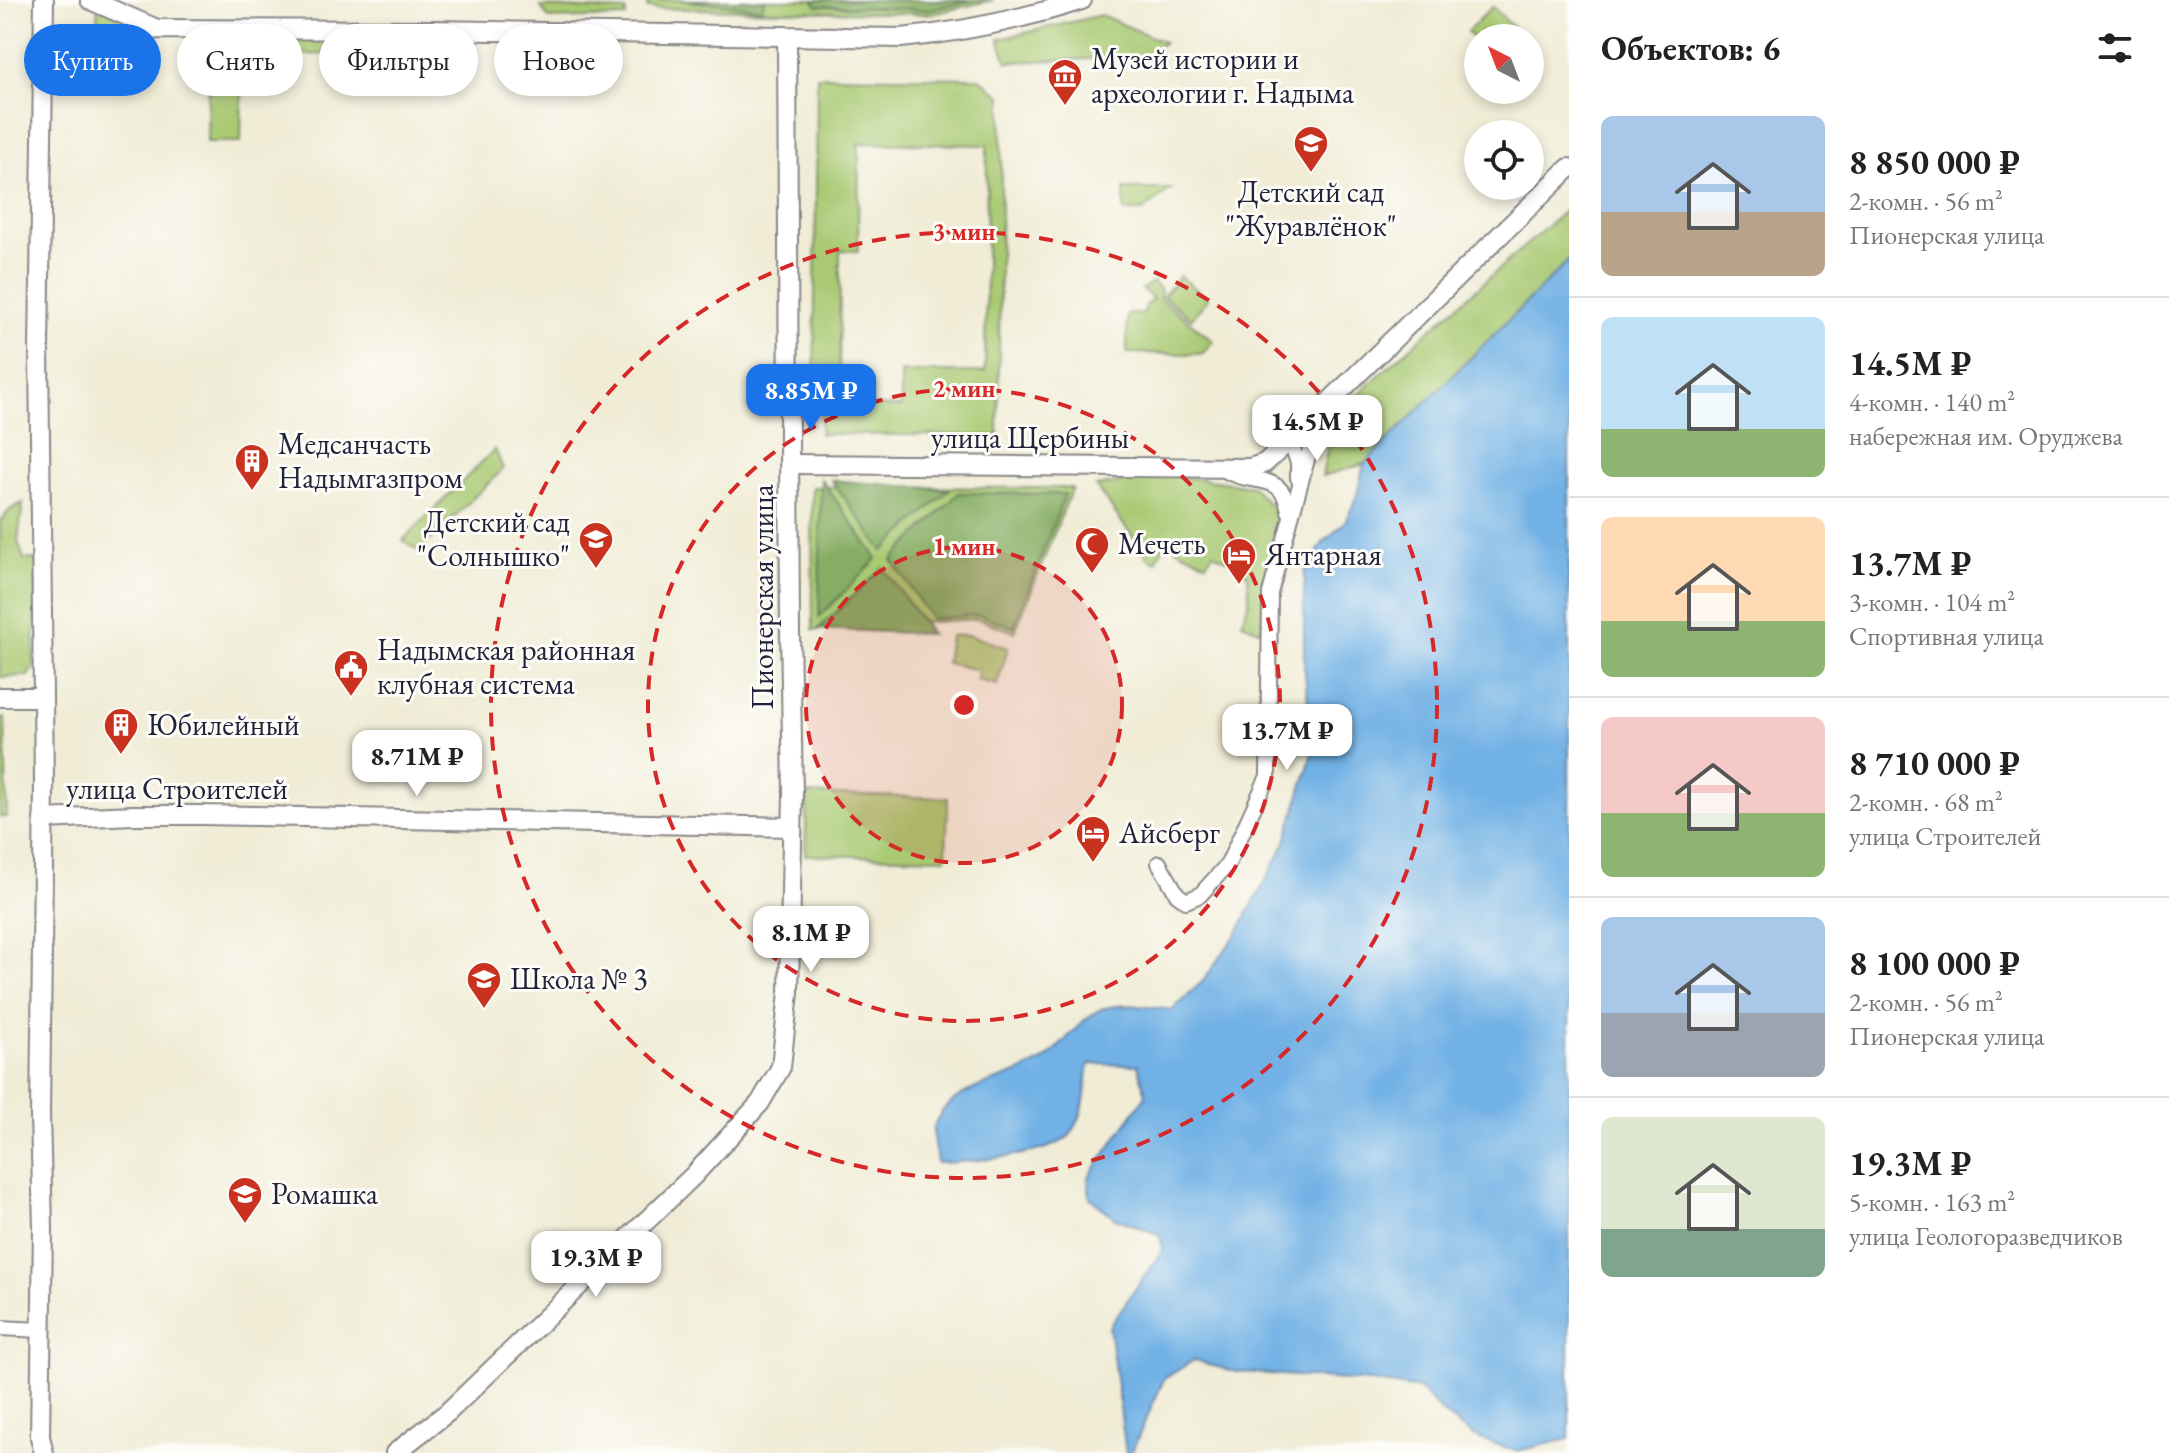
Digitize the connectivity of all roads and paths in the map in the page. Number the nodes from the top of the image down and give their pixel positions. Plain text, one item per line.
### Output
1 (44, 0) edge
2 (90, 0) edge
3 (1082, 0) edge
4 (43, 24) edge
5 (145, 24) edge
6 (161, 29) edge
7 (787, 37) junction
8 (42, 96) edge
9 (1569, 168) edge
10 (1321, 409) junction
11 (1290, 440) junction
12 (791, 464) junction
13 (1221, 468) junction
14 (1297, 491) junction
15 (1290, 515) junction
16 (0, 697) edge
17 (41, 697) junction
18 (43, 819) junction
19 (792, 827) junction
20 (1159, 863) dead end
21 (0, 1328) edge
22 (41, 1330) junction
23 (44, 1453) edge
24 (395, 1453) edge

1 - 4 street
2 - 5 street
3 - 7 street
6 - 7 street
7 - 12 street, Пионерская улица
8 - 17 street
9 - 10 street, улица Щербины
10 - 11 street, улица Щербины
10 - 14 street
11 - 13 street, улица Щербины
11 - 14 street
12 - 13 street, улица Щербины
12 - 19 street, Пионерская улица
13 - 15 street
14 - 15 street
15 - 20 street
16 - 17 street
17 - 18 street
18 - 19 street, улица Строителей
18 - 22 street
19 - 24 street, Пионерская улица
21 - 22 street
22 - 23 street

